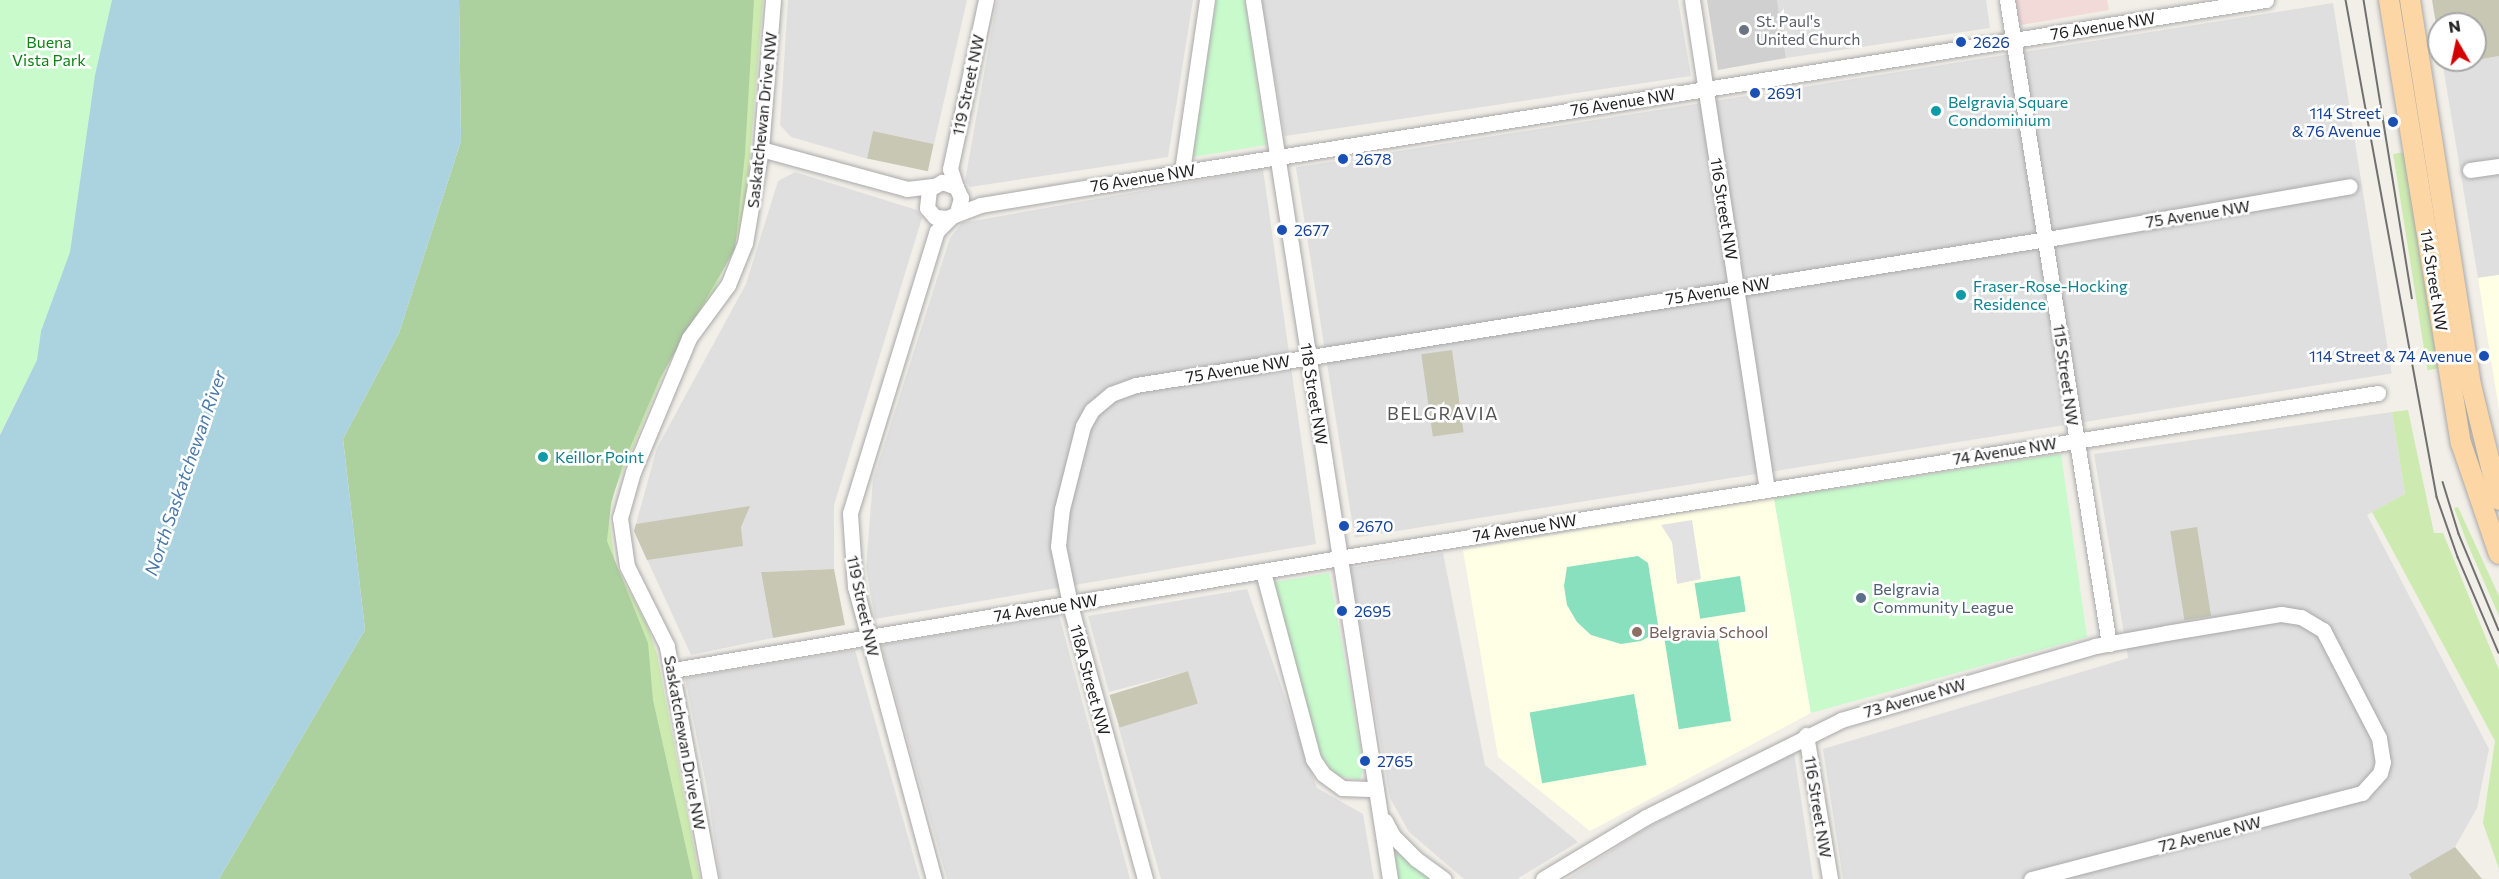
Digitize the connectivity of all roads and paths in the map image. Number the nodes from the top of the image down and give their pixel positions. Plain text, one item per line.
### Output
1 (773, 0) edge
2 (986, 0) edge
3 (1207, 0) edge
4 (1253, 0) edge
5 (1692, 0) edge
6 (2007, 0) edge
7 (2266, 0) edge
8 (2389, 0) edge
9 (2410, 0) edge
10 (2014, 41) junction
11 (1706, 89) junction
12 (761, 149) junction
13 (1278, 156) junction
14 (2499, 166) edge
15 (950, 170) junction
16 (1182, 171) junction
17 (2470, 171) dead end
18 (934, 185) junction
19 (2350, 186) dead end
20 (907, 189) junction
21 (958, 190) junction
22 (981, 205) junction
23 (928, 211) junction
24 (954, 214) junction
25 (937, 231) junction
26 (2046, 239) junction
27 (1736, 288) junction
28 (1308, 358) junction
29 (2378, 393) dead end
30 (1092, 410) joint
31 (2076, 440) junction
32 (1767, 489) junction
33 (2499, 500) edge
34 (2499, 554) edge
35 (1341, 558) junction
36 (1263, 572) junction
37 (1070, 604) junction
38 (868, 636) junction
39 (2109, 644) junction
40 (673, 670) junction
41 (1806, 735) junction
42 (2380, 773) joint
43 (1376, 789) junction
44 (1379, 810) junction
45 (710, 879) edge
46 (934, 879) edge
47 (1145, 879) edge
48 (1390, 879) edge
49 (1444, 879) edge
50 (1543, 879) edge
51 (1830, 879) edge
52 (2031, 879) edge

1 - 12 street, Saskatchewan Drive NW
2 - 15 street, 119 Street NW
3 - 16 street
4 - 13 street, 118 Street NW
5 - 11 street, 116 Street NW
6 - 10 street, 115 Street NW
7 - 10 street, 76 Avenue NW
8 - 34 main road, 114 Street NW
9 - 33 main road, 114 Street NW
10 - 11 street, 76 Avenue NW
10 - 26 street, 115 Street NW
11 - 13 street, 76 Avenue NW
11 - 27 street, 116 Street NW
12 - 20 street
12 - 40 street, Saskatchewan Drive NW
13 - 16 street, 76 Avenue NW
13 - 28 street, 118 Street NW
14 - 17 street
15 - 18 street
15 - 21 street
16 - 22 street, 76 Avenue NW
18 - 20 street
18 - 21 street
18 - 23 street
19 - 26 street, 75 Avenue NW
20 - 23 street
21 - 22 street
21 - 24 street
22 - 24 street, 76 Avenue NW
23 - 24 street, 76 Avenue NW
23 - 25 street
24 - 25 street, 119 Street NW
25 - 38 street, 119 Street NW
26 - 27 street, 75 Avenue NW
26 - 31 street, 115 Street NW
27 - 28 street, 75 Avenue NW
27 - 32 street, 116 Street NW
28 - 30 street, 75 Avenue NW
28 - 35 street, 118 Street NW
29 - 31 street, 74 Avenue NW
30 - 37 street, 118A Street NW
31 - 32 street, 74 Avenue NW
31 - 39 street, 115 Street NW
32 - 35 street, 74 Avenue NW
35 - 36 street, 74 Avenue NW
35 - 43 street, 118 Street NW
36 - 37 street, 74 Avenue NW
36 - 43 street
37 - 38 street, 74 Avenue NW
37 - 47 street, 118A Street NW
38 - 40 street, 74 Avenue NW
38 - 46 street, 119 Street NW
39 - 41 street, 73 Avenue NW
39 - 42 street, 73 Avenue NW
40 - 45 street, Saskatchewan Drive NW
41 - 50 street, 73 Avenue NW
41 - 51 street, 116 Street NW
42 - 52 street, 72 Avenue NW
43 - 44 street, 118 Street NW
44 - 48 street, 118 Street NW
44 - 49 street, 118 Street NW

